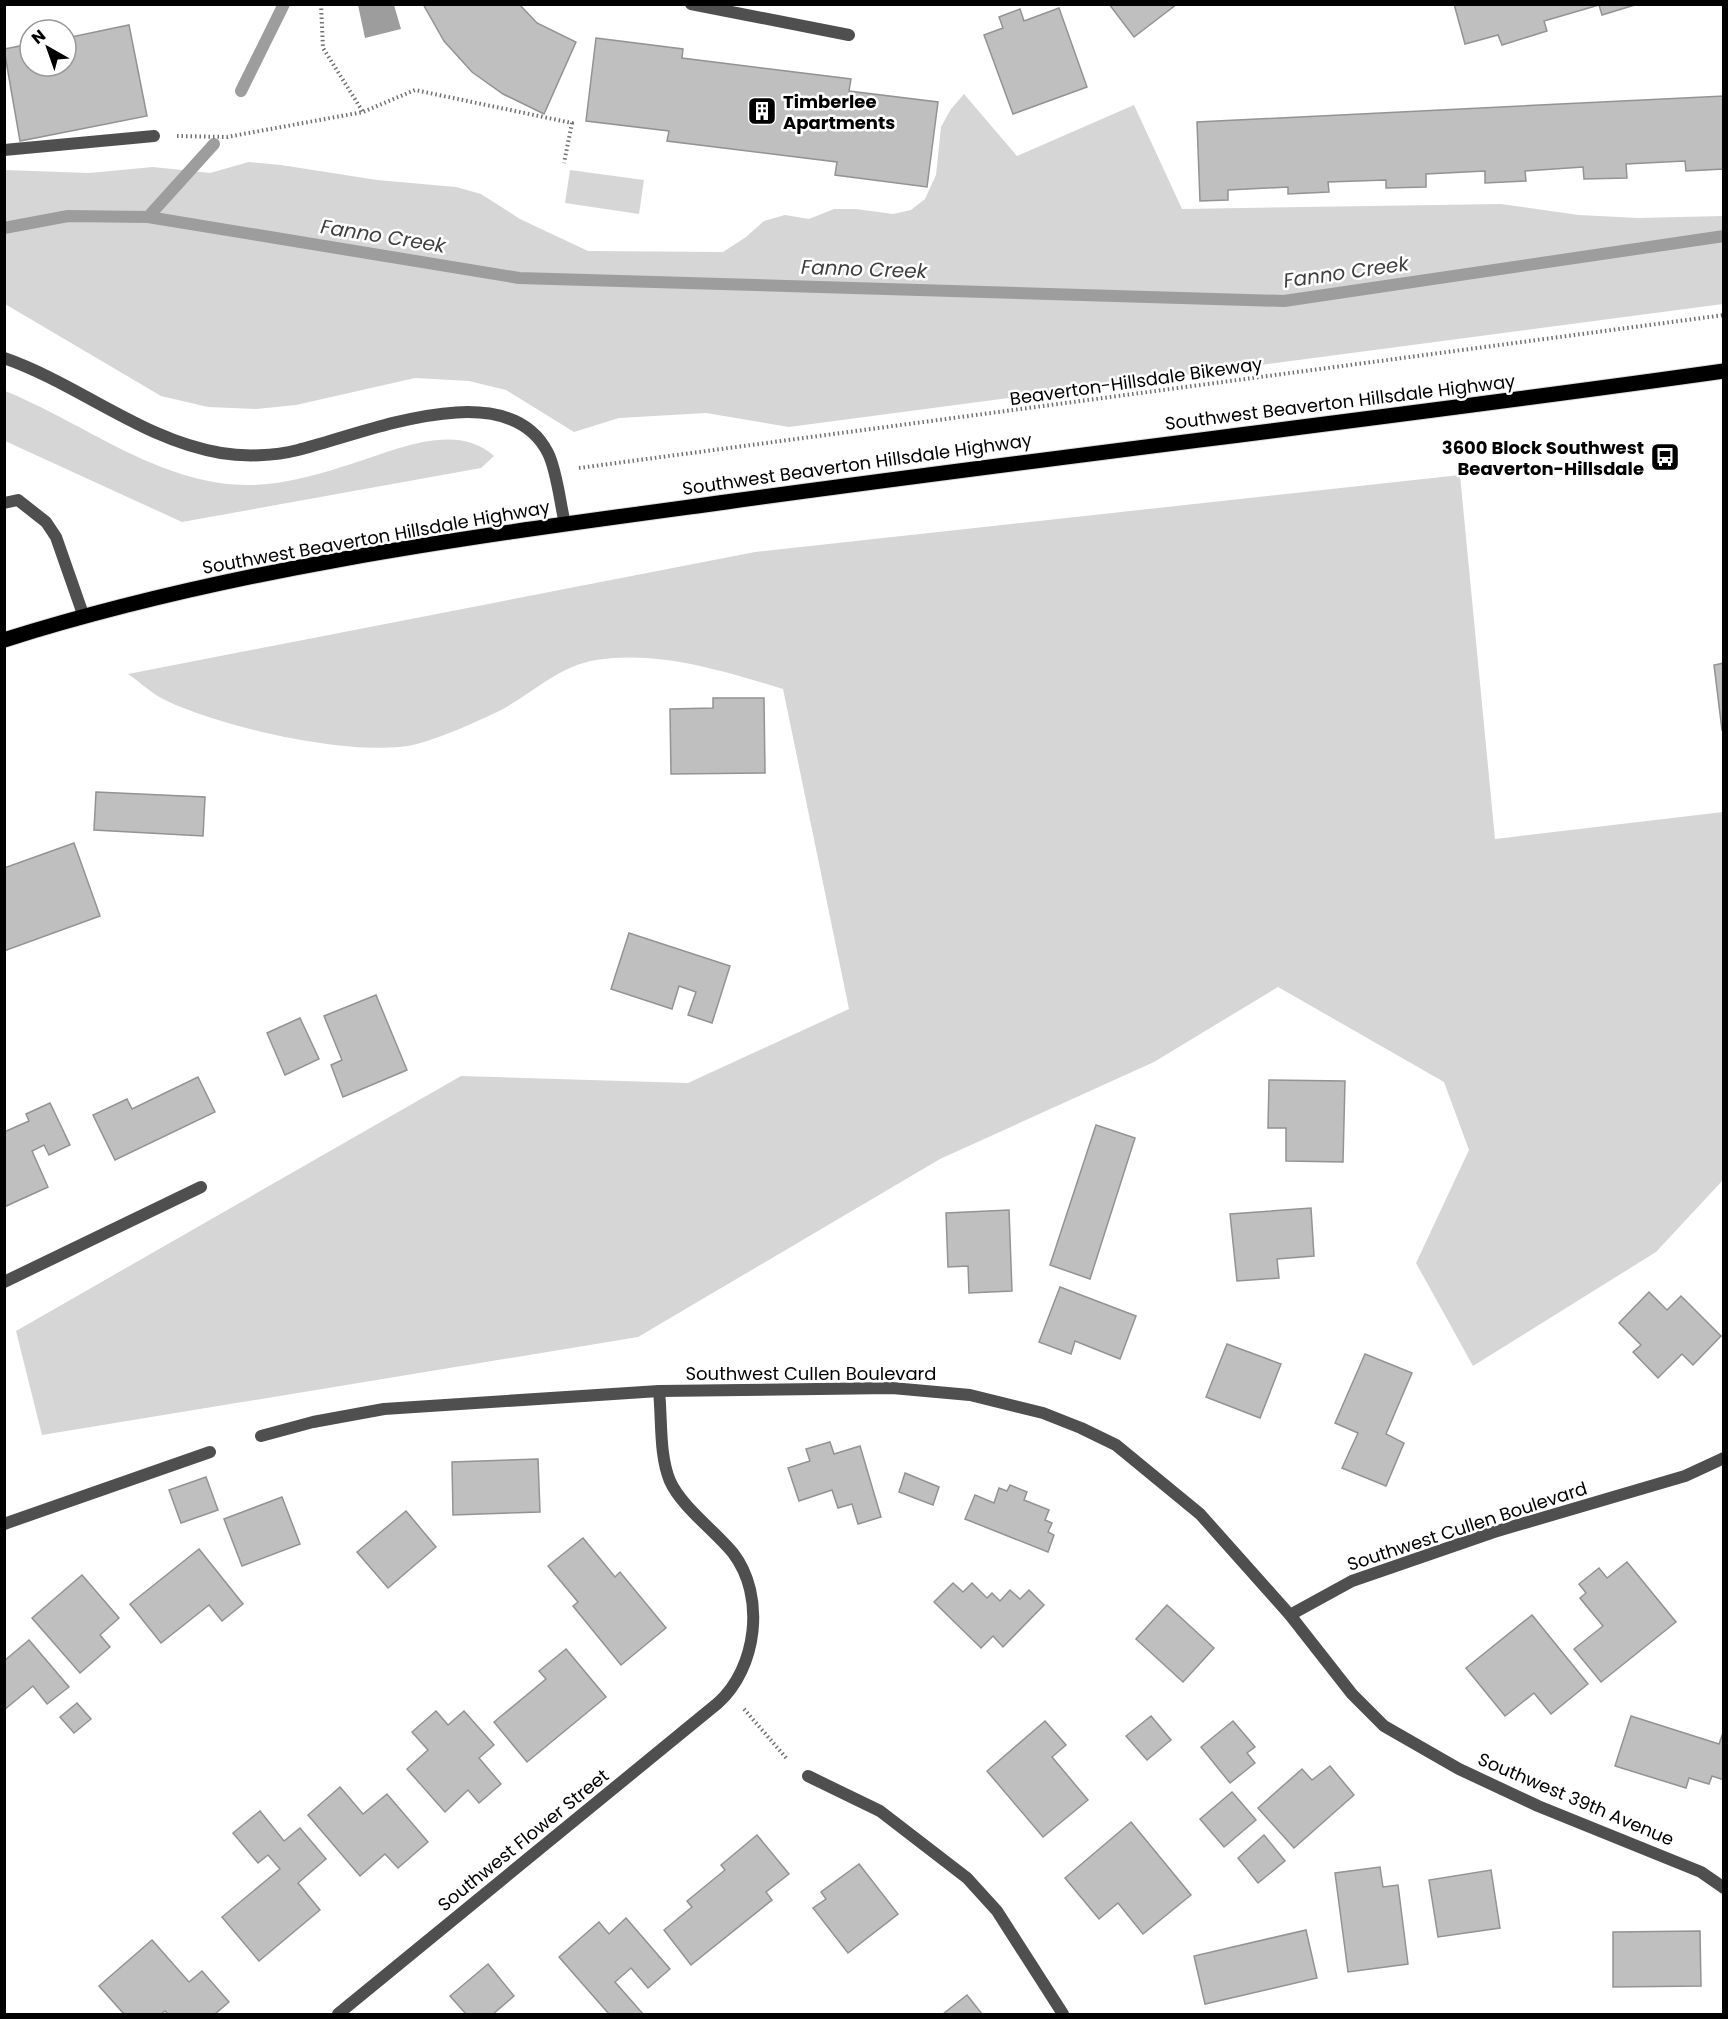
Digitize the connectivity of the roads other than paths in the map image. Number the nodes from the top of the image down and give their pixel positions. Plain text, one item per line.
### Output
1 (691, 4) edge
2 (849, 34) dead end
3 (154, 136) dead end
4 (4, 150) edge
5 (4, 358) edge
6 (1724, 371) edge
7 (4, 504) edge
8 (565, 524) junction
9 (84, 617) junction
10 (4, 640) edge
11 (201, 1186) dead end
12 (4, 1282) edge
13 (659, 1391) junction
14 (261, 1436) dead end
15 (210, 1452) dead end
16 (1724, 1458) edge
17 (4, 1524) edge
18 (1290, 1615) junction
19 (808, 1776) road end
20 (1724, 1888) edge
21 (338, 2014) edge
22 (1063, 2014) edge

1 - 2 street
3 - 4 street
5 - 8 street
6 - 8 main road, Southwest Beaverton Hillsdale Highway
7 - 9 street
8 - 9 main road, Southwest Beaverton Hillsdale Highway
9 - 10 main road, Southwest Beaverton Hillsdale Highway
11 - 12 street
13 - 14 street, Southwest Cullen Boulevard
13 - 18 street, Southwest Cullen Boulevard
13 - 21 street, Southwest Flower Street
15 - 17 street
16 - 18 street, Southwest Cullen Boulevard
18 - 20 street, Southwest 39th Avenue
19 - 22 street

